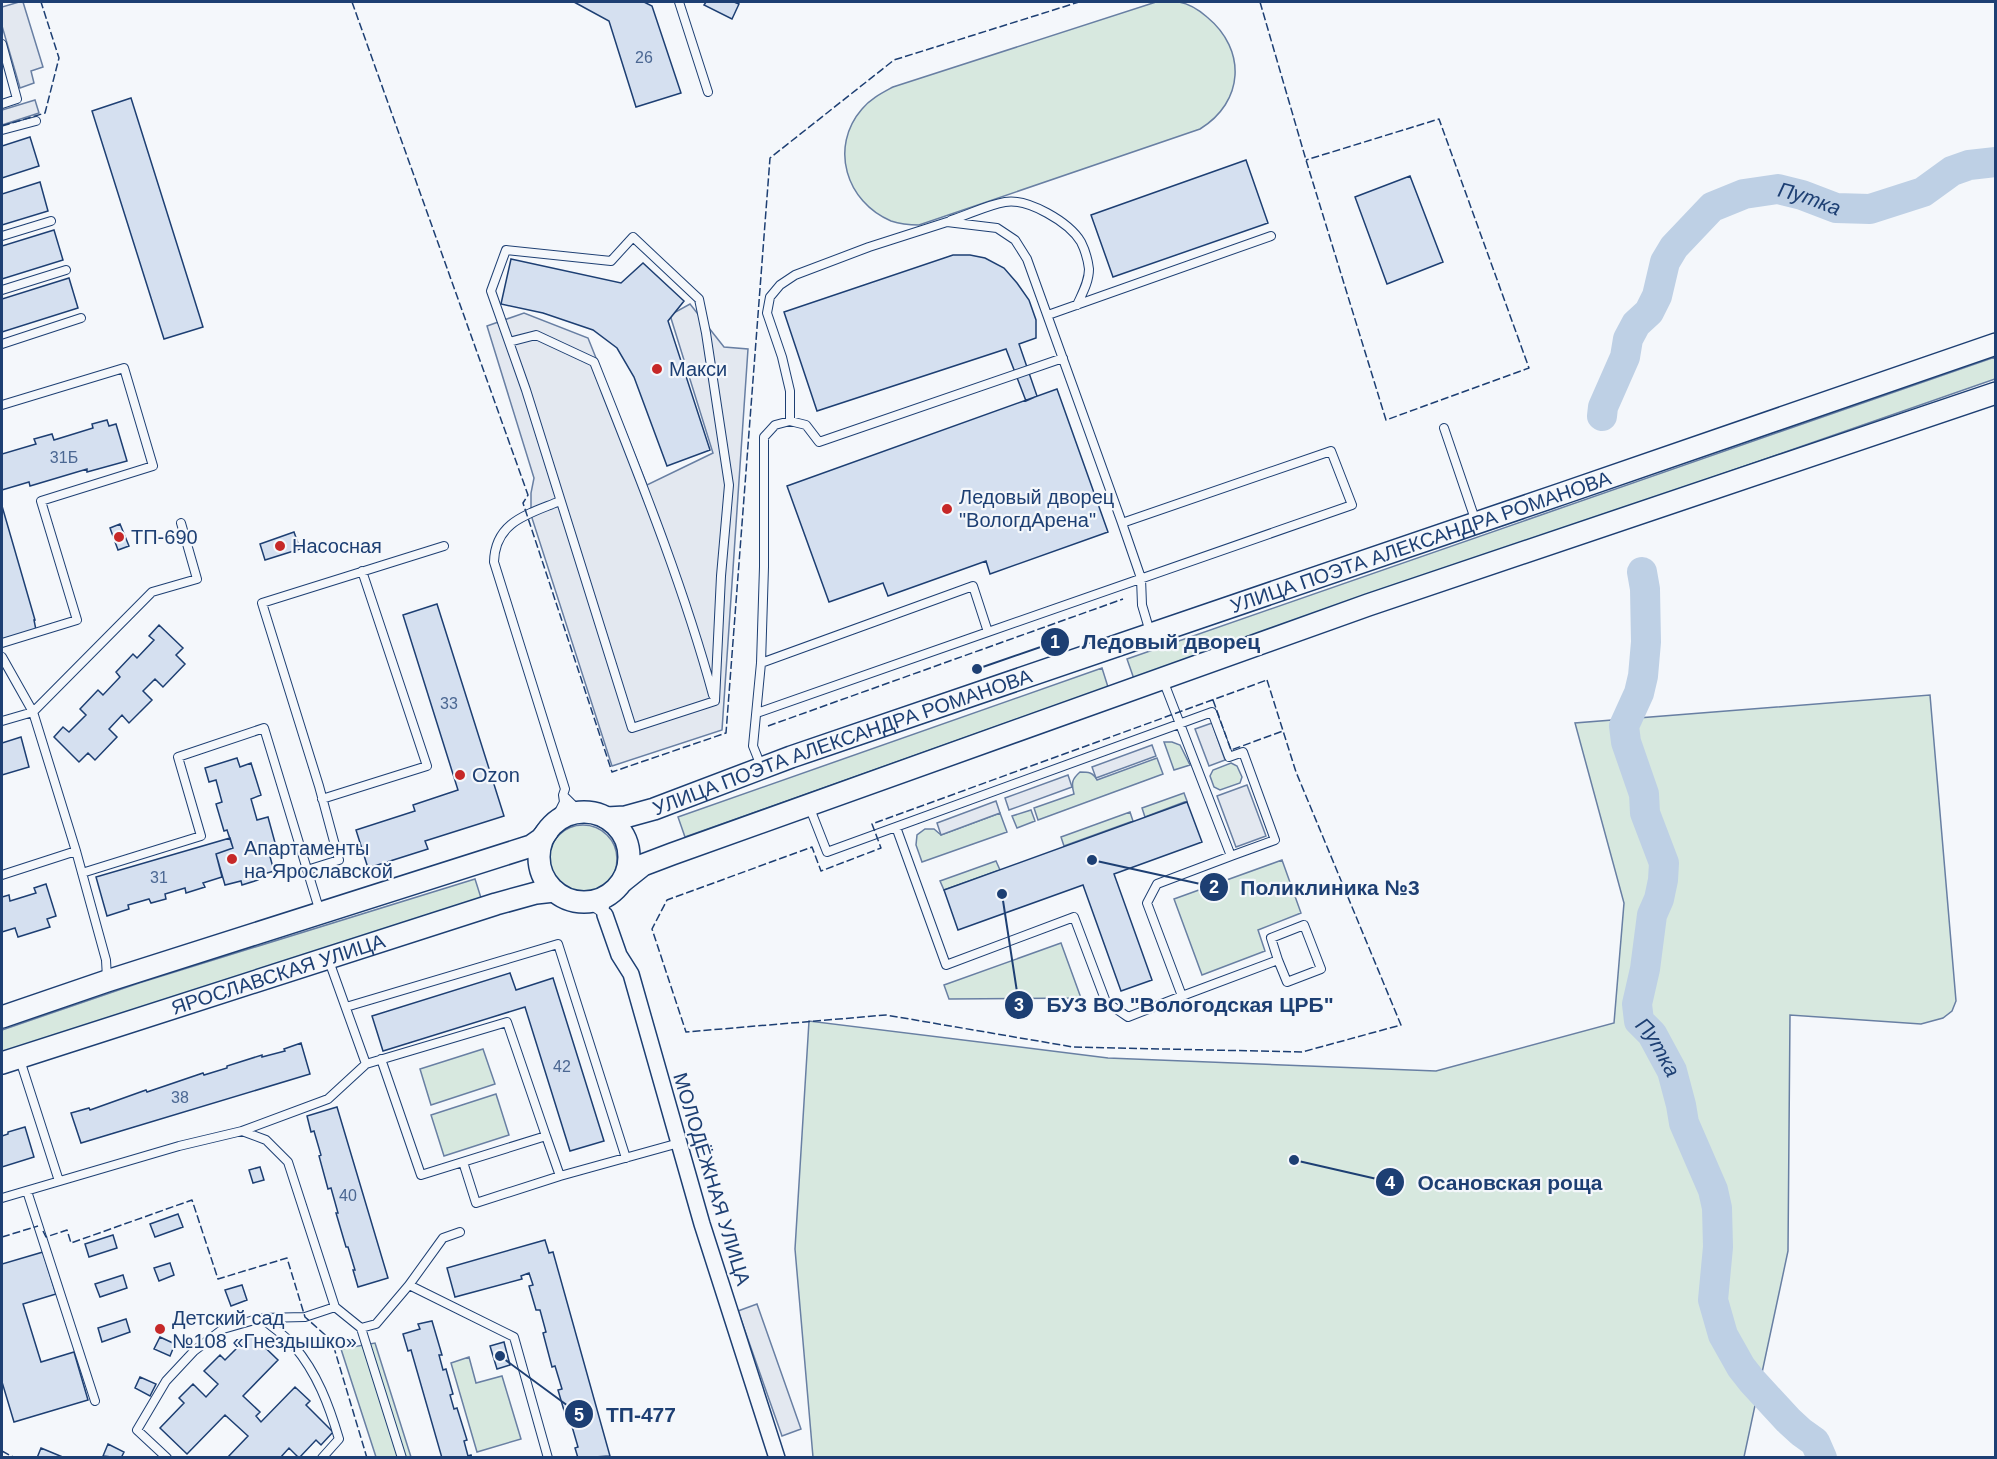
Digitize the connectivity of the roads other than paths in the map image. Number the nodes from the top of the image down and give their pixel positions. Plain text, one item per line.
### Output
1 (679, 2) edge
2 (2, 44) edge
3 (708, 93) dead end
4 (2, 104) edge
5 (36, 121) dead end
6 (2, 130) edge
7 (51, 221) dead end
8 (947, 222) junction
9 (2, 236) edge
10 (1271, 236) dead end
11 (66, 270) dead end
12 (2, 290) edge
13 (1077, 305) junction
14 (1048, 315) junction
15 (81, 318) dead end
16 (509, 342) junction
17 (2, 344) edge
18 (1995, 344) edge
19 (1063, 358) junction
20 (1995, 393) edge
21 (2, 405) edge
22 (790, 421) junction
23 (1444, 428) dead end
24 (560, 501) junction
25 (181, 523) dead end
26 (1122, 523) junction
27 (1476, 523) junction
28 (444, 546) dead end
29 (362, 571) junction
30 (1141, 578) junction
31 (988, 632) junction
32 (1150, 634) junction
33 (2, 643) edge
34 (2, 657) edge
35 (761, 663) junction
36 (1162, 678) junction
37 (715, 701) junction
38 (33, 712) junction
39 (757, 713) junction
40 (2, 722) edge
41 (1181, 724) junction
42 (762, 768) junction
43 (563, 795) junction
44 (322, 799) junction
45 (808, 805) junction
46 (598, 815) junction
47 (896, 827) junction
48 (550, 828) junction
49 (76, 851) junction
50 (1231, 856) junction
51 (307, 870) junction
52 (82, 873) junction
53 (2, 874) edge
54 (623, 881) junction
55 (554, 891) junction
56 (600, 904) junction
57 (320, 914) junction
58 (329, 959) junction
59 (1278, 960) junction
60 (107, 981) junction
61 (1182, 996) junction
62 (346, 1007) junction
63 (2, 1017) edge
64 (381, 1059) junction
65 (10, 1060) edge
66 (366, 1064) junction
67 (242, 1131) junction
68 (546, 1136) junction
69 (679, 1143) junction
70 (626, 1158) junction
71 (463, 1162) junction
72 (560, 1176) junction
73 (59, 1181) junction
74 (27, 1191) junction
75 (2, 1198) edge
76 (460, 1232) dead end
77 (409, 1284) junction
78 (335, 1306) junction
79 (261, 1318) junction
80 (361, 1328) junction
81 (95, 1401) dead end
82 (167, 1458) edge
83 (322, 1458) edge
84 (402, 1458) edge
85 (548, 1458) edge
86 (777, 1458) edge

1 - 3 lane
2 - 4 lane
5 - 6 lane
7 - 9 lane
8 - 13 lane
8 - 14 lane
8 - 22 lane
10 - 13 lane
11 - 12 lane
13 - 14 lane
14 - 19 lane
15 - 17 lane
16 - 24 lane
16 - 37 lane
16 - 37 lane
18 - 27 main road, УЛИЦА ПОЭТА АЛЕКСАНДРА РОМАНОВА
19 - 22 lane
19 - 26 lane
20 - 36 main road
21 - 33 lane
22 - 35 lane
23 - 27 lane
24 - 37 lane
24 - 43 lane
25 - 38 lane
26 - 30 lane
26 - 30 lane
27 - 32 main road, УЛИЦА ПОЭТА АЛЕКСАНДРА РОМАНОВА
28 - 29 lane
29 - 44 lane
29 - 44 lane
30 - 31 lane
30 - 32 lane
31 - 35 lane
31 - 39 lane
32 - 42 main road, УЛИЦА ПОЭТА АЛЕКСАНДРА РОМАНОВА
34 - 38 lane
35 - 39 lane
36 - 41 lane
36 - 45 main road
38 - 40 lane
38 - 49 lane
39 - 42 lane
41 - 47 lane
41 - 50 lane
41 - 50 lane
42 - 46 main road, УЛИЦА ПОЭТА АЛЕКСАНДРА РОМАНОВА
43 - 46 lane
43 - 48 lane
44 - 51 lane
45 - 47 lane
45 - 54 main road
46 - 48 main road
46 - 54 main road
47 - 61 lane
48 - 55 main road
48 - 57 main road
49 - 52 lane
49 - 53 lane
50 - 61 lane
51 - 52 lane
51 - 57 lane
52 - 60 lane
54 - 56 main road
55 - 56 main road
55 - 58 main road, ЯРОСЛАВСКАЯ УЛИЦА
56 - 69 street, МОЛОДЁЖНАЯ УЛИЦА
57 - 60 main road
58 - 62 lane
58 - 65 main road, ЯРОСЛАВСКАЯ УЛИЦА
59 - 59 lane
59 - 61 lane
60 - 63 main road
62 - 66 lane
62 - 70 lane
64 - 66 lane
64 - 68 lane
64 - 71 lane
65 - 73 lane
66 - 67 lane
67 - 73 lane
67 - 78 lane
68 - 71 lane
68 - 72 lane
69 - 70 lane
69 - 86 street, МОЛОДЁЖНАЯ УЛИЦА
70 - 72 lane
71 - 72 lane
73 - 74 lane
74 - 75 lane
74 - 81 lane
76 - 77 lane
77 - 80 lane
77 - 85 lane
78 - 79 lane
78 - 80 lane
79 - 82 lane
79 - 83 lane
80 - 84 lane

